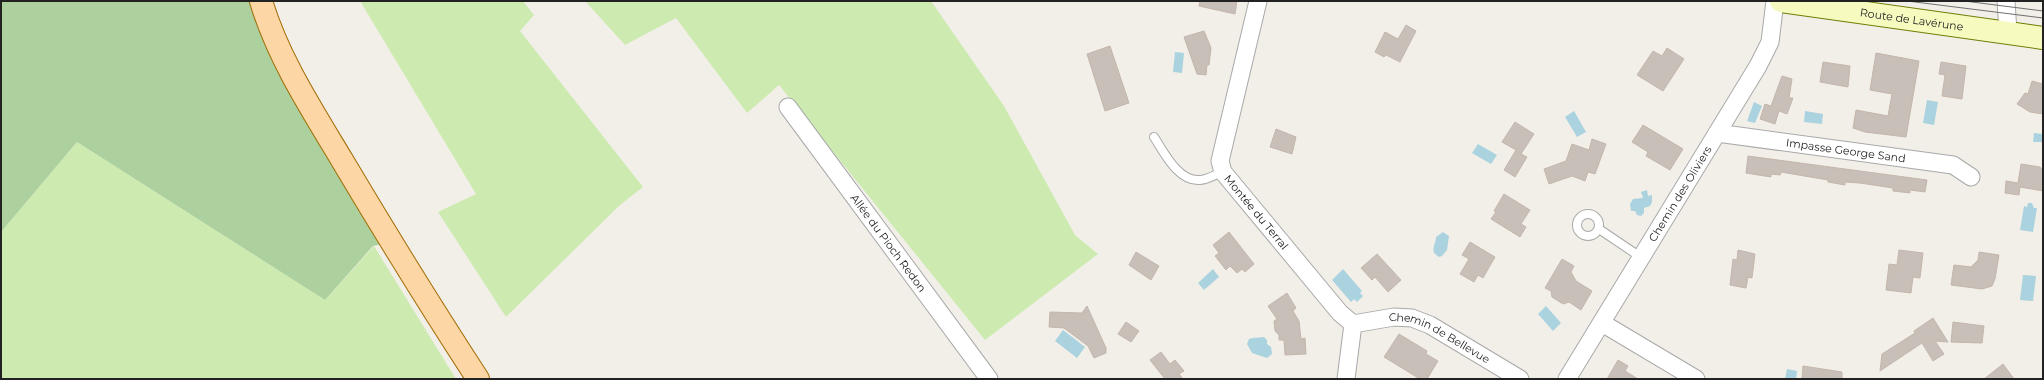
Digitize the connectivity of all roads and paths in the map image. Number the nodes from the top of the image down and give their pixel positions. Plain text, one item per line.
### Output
1 (262, 1) edge
2 (1258, 1) edge
3 (1775, 1) edge
4 (1781, 1) edge
5 (2006, 1) edge
6 (1805, 3) edge
7 (2008, 32) junction
8 (2043, 38) edge
9 (788, 107) dead end
10 (1718, 133) junction
11 (1154, 137) dead end
12 (1223, 172) junction
13 (1971, 177) dead end
14 (1599, 229) dead end
15 (1642, 258) junction
16 (1602, 323) junction
17 (1353, 324) junction
18 (478, 379) edge
19 (989, 379) edge
20 (1346, 379) edge
21 (1520, 379) edge
22 (1567, 379) edge
23 (1696, 379) edge

1 - 18 main road
2 - 12 street, Montée du Terral
3 - 10 street, Chemin des Oliviers
4 - 6 main road, Route de Lavérune
5 - 7 street
6 - 7 main road, Route de Lavérune
7 - 8 main road, Route de Lavérune
9 - 19 street, Allée du Pioch Redon
10 - 13 street, Impasse George Sand
10 - 15 street, Chemin des Oliviers
11 - 12 lane
12 - 17 street, Montée du Terral
14 - 15 lane
15 - 16 street, Chemin des Oliviers
16 - 22 street, Chemin des Oliviers
16 - 23 street
17 - 20 street
17 - 21 street, Chemin de Bellevue

